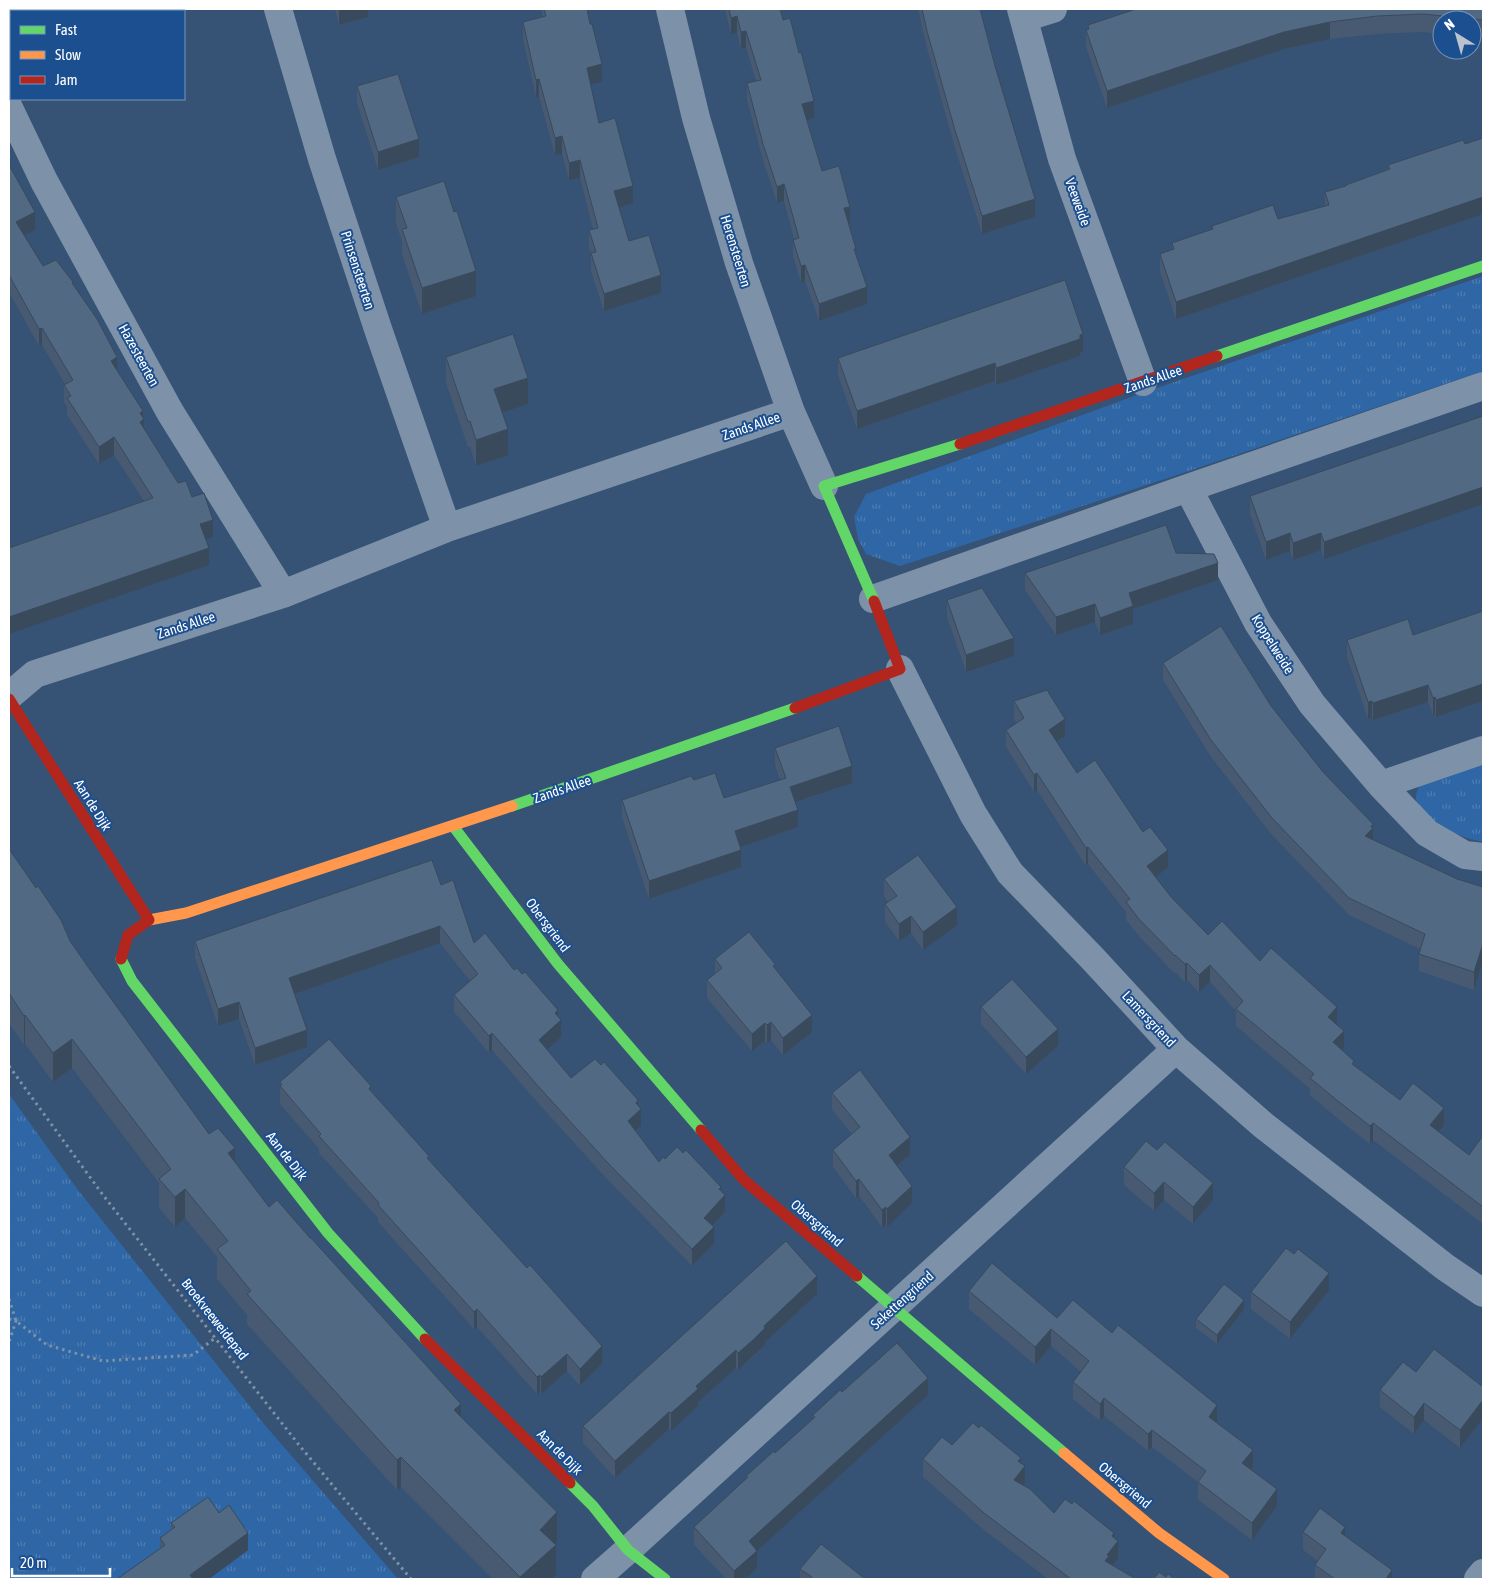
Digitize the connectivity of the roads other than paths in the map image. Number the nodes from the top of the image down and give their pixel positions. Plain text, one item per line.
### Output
1 (278, 9) edge
2 (670, 9) edge
3 (1053, 9) edge
4 (1022, 14) edge
5 (9, 108) edge
6 (1483, 266) edge
7 (1143, 382) junction
8 (1483, 386) edge
9 (791, 412) junction
10 (824, 486) junction
11 (1188, 488) junction
12 (447, 528) junction
13 (283, 594) junction
14 (873, 599) junction
15 (900, 669) junction
16 (9, 697) edge
17 (1483, 750) edge
18 (1382, 785) junction
19 (453, 826) junction
20 (1483, 857) edge
21 (149, 920) junction
22 (1176, 1049) junction
23 (1483, 1293) edge
24 (893, 1308) junction
25 (628, 1550) junction
26 (1483, 1573) edge
27 (595, 1579) edge
28 (665, 1579) edge
29 (1224, 1579) edge
30 (1478, 1579) edge

1 - 12 street, Prinsensteerten
2 - 9 street, Herensteerten
3 - 4 street, Veeweide
4 - 7 street, Veeweide
5 - 13 street, Hazesteerten
6 - 7 street, Zands Allee
7 - 10 street, Zands Allee
8 - 11 street
9 - 10 street, Herensteerten
9 - 12 street, Zands Allee
10 - 14 street
11 - 14 street
11 - 18 street, Koppelweide
12 - 13 street, Zands Allee
13 - 16 street, Zands Allee
14 - 15 street
15 - 19 street, Zands Allee
15 - 22 street, Lamersgriend
16 - 21 street, Aan de Dijk
17 - 18 street
18 - 20 street, Koppelweide
19 - 21 street, Zands Allee
19 - 24 street, Obersgriend
21 - 25 street, Aan de Dijk
22 - 23 street, Lamersgriend
22 - 24 street, Sekettengriend
24 - 25 street, Sekettengriend
24 - 29 street, Obersgriend
25 - 27 street, Sekettengriend
25 - 28 street, Aan de Dijk
26 - 30 street

